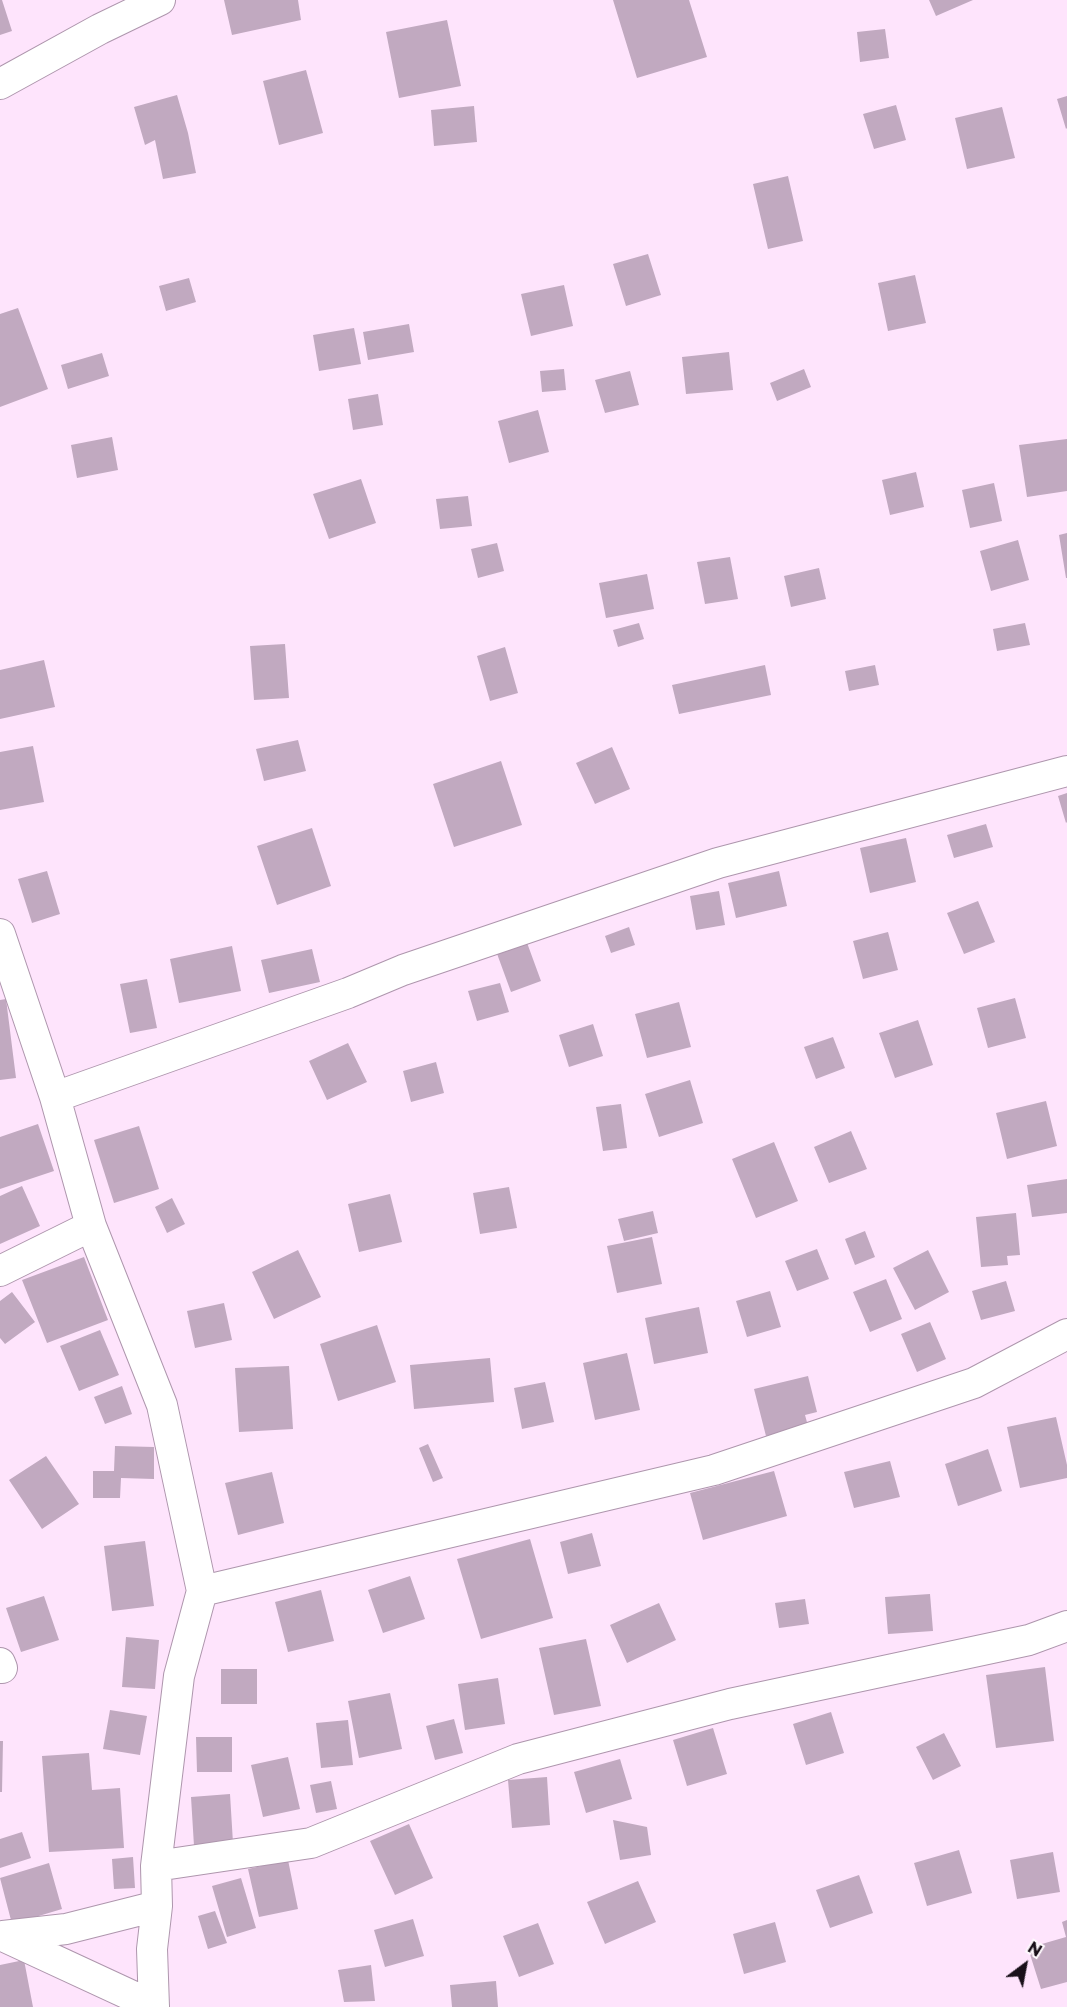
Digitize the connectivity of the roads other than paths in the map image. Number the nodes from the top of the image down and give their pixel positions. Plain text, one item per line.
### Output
1 (160, 0) edge
2 (0, 84) edge
3 (1067, 771) edge
4 (0, 934) edge
5 (55, 1097) junction
6 (91, 1226) junction
7 (0, 1271) edge
8 (1067, 1334) edge
9 (202, 1592) junction
10 (1067, 1626) edge
11 (156, 1866) junction
12 (157, 1906) junction
13 (2, 1936) edge
14 (154, 2007) edge

1 - 2 street
3 - 5 street
4 - 5 street
5 - 6 street
6 - 7 street
6 - 9 street
8 - 9 street
9 - 11 street
10 - 11 street
11 - 12 street
12 - 13 street
12 - 14 street
13 - 14 street

